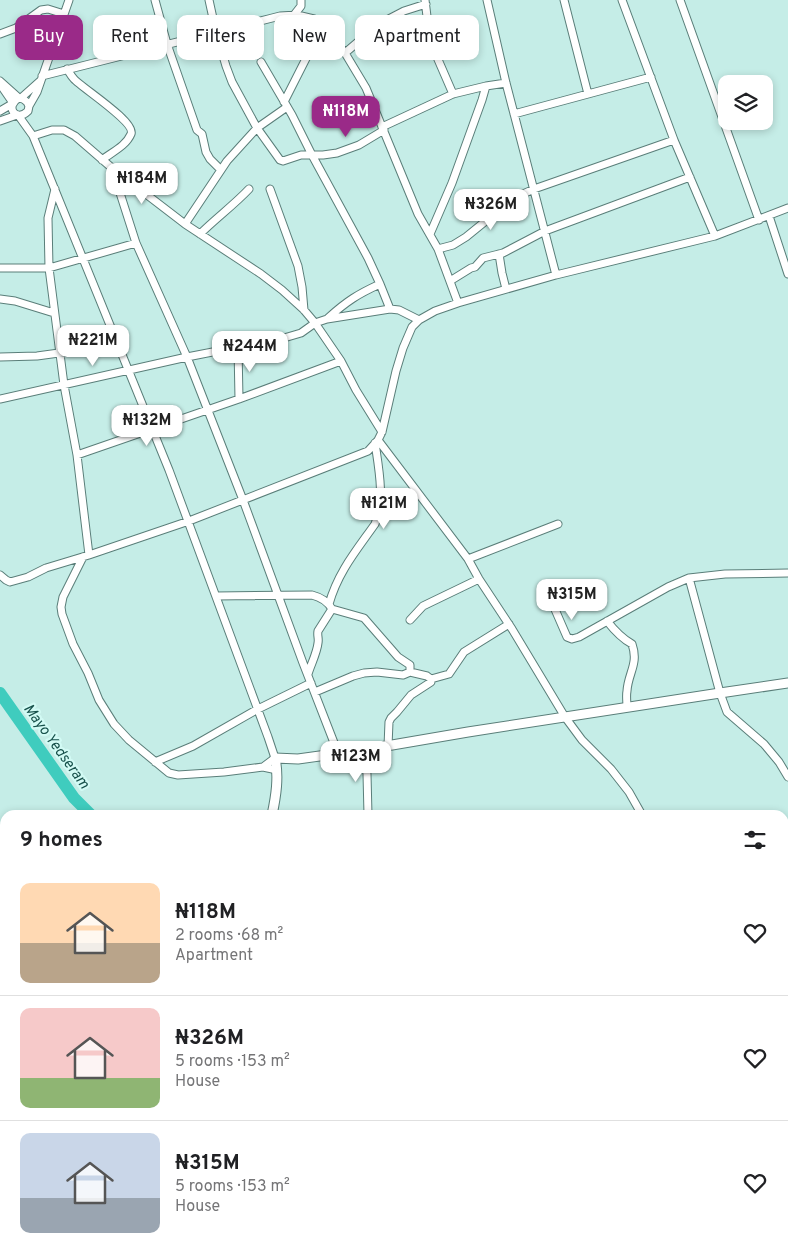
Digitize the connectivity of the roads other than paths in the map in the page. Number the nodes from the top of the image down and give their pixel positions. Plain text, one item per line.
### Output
1 (69, 0) edge
2 (155, 0) edge
3 (209, 0) edge
4 (301, 0) edge
5 (487, 0) edge
6 (564, 0) edge
7 (622, 0) edge
8 (680, 0) edge
9 (426, 2) edge
10 (64, 14) junction
11 (159, 15) edge
12 (212, 15) edge
13 (294, 15) edge
14 (0, 34) edge
15 (177, 42) edge
16 (167, 44) joint
17 (345, 53) joint
18 (103, 60) edge
19 (224, 60) edge
20 (307, 60) edge
21 (261, 62) dead end
22 (67, 69) junction
23 (651, 77) junction
24 (41, 78) junction
25 (0, 82) edge
26 (506, 83) junction
27 (486, 86) junction
28 (453, 94) junction
29 (588, 94) junction
30 (16, 101) junction
31 (286, 104) junction
32 (29, 107) junction
33 (0, 111) edge
34 (514, 114) junction
35 (18, 115) junction
36 (0, 121) edge
37 (257, 128) junction
38 (383, 129) junction
39 (32, 134) junction
40 (674, 140) junction
41 (312, 155) junction
42 (102, 160) junction
43 (112, 168) junction
44 (221, 170) junction
45 (690, 177) junction
46 (55, 189) junction
47 (249, 189) dead end
48 (270, 189) dead end
49 (534, 189) junction
50 (788, 208) edge
51 (769, 216) junction
52 (759, 220) junction
53 (185, 224) junction
54 (545, 231) junction
55 (200, 234) junction
56 (430, 234) junction
57 (716, 236) junction
58 (136, 243) junction
59 (438, 249) junction
60 (499, 254) junction
61 (82, 259) junction
62 (0, 268) edge
63 (48, 268) junction
64 (788, 274) edge
65 (556, 275) junction
66 (450, 281) junction
67 (380, 284) junction
68 (506, 289) junction
69 (0, 299) edge
70 (458, 303) junction
71 (390, 309) junction
72 (304, 310) junction
73 (54, 313) junction
74 (328, 318) junction
75 (419, 320) junction
76 (314, 323) junction
77 (238, 347) junction
78 (118, 348) junction
79 (59, 353) junction
80 (0, 357) edge
81 (187, 357) junction
82 (341, 361) junction
83 (128, 371) junction
84 (64, 385) junction
85 (0, 399) edge
86 (240, 399) junction
87 (208, 410) junction
88 (152, 430) junction
89 (382, 432) junction
90 (376, 442) junction
91 (77, 455) junction
92 (243, 500) junction
93 (189, 521) junction
94 (558, 524) dead end
95 (86, 556) junction
96 (468, 559) junction
97 (788, 573) edge
98 (0, 575) edge
99 (689, 578) junction
100 (479, 579) junction
101 (547, 591) dead end
102 (278, 594) junction
103 (216, 596) junction
104 (331, 606) junction
105 (410, 620) dead end
106 (607, 621) junction
107 (509, 624) junction
108 (410, 672) junction
109 (308, 674) junction
110 (431, 678) junction
111 (311, 683) junction
112 (788, 683) edge
113 (315, 692) junction
114 (720, 693) junction
115 (627, 707) junction
116 (258, 710) junction
117 (565, 717) junction
118 (388, 746) junction
119 (363, 750) junction
120 (338, 753) junction
121 (275, 758) junction
122 (298, 759) junction
123 (155, 762) junction
124 (263, 767) junction
125 (277, 770) junction
126 (788, 777) edge
127 (273, 810) edge
128 (368, 810) edge
129 (639, 810) edge

1 - 10 street
2 - 11 street
3 - 12 street
4 - 13 street
5 - 26 street
6 - 29 street
7 - 23 street
8 - 52 street
9 - 17 street
9 - 28 street
10 - 14 street
10 - 24 street
15 - 16 street
16 - 44 street
17 - 38 street
18 - 22 street
19 - 37 street
20 - 31 street
21 - 31 street
22 - 24 street
22 - 42 street
23 - 29 street
23 - 40 street
24 - 30 street
24 - 32 street
25 - 30 street
26 - 27 street
26 - 34 street
27 - 28 street
27 - 56 street
28 - 38 street
29 - 34 street
30 - 32 street
30 - 33 street
30 - 35 street
31 - 37 street
31 - 41 street
32 - 35 street
32 - 39 street
34 - 49 street
35 - 36 street
35 - 39 street
37 - 41 street
37 - 44 street
38 - 41 street
38 - 56 street
39 - 42 street
39 - 46 street
40 - 45 street
40 - 49 street
41 - 67 street
42 - 43 street
43 - 53 street
43 - 58 street
44 - 53 street
45 - 54 street
45 - 57 street
46 - 61 street
46 - 63 street
47 - 55 street
48 - 72 street
49 - 54 street
49 - 59 street
50 - 51 street
51 - 52 street
51 - 64 street
52 - 57 street
53 - 55 street
54 - 60 street
54 - 65 street
55 - 72 street
56 - 59 street
57 - 65 street
58 - 61 street
58 - 81 street
59 - 66 street
60 - 66 street
60 - 68 street
61 - 63 street
61 - 78 street
62 - 63 street
63 - 73 street
65 - 68 street
66 - 70 street
67 - 71 street
67 - 74 street
68 - 70 street
69 - 73 street
70 - 75 street
71 - 74 street
71 - 75 street
72 - 76 street
73 - 79 street
74 - 76 street
75 - 89 street
76 - 77 street
76 - 82 street
77 - 81 street
77 - 86 street
78 - 79 street
78 - 83 street
79 - 80 street
79 - 84 street
81 - 83 street
81 - 87 street
82 - 86 street
82 - 89 street
83 - 84 street
83 - 88 street
84 - 85 street
84 - 91 street
86 - 87 street
87 - 88 street
87 - 92 street
88 - 91 street
88 - 93 street
89 - 90 street
90 - 92 street
90 - 96 street
90 - 104 street
91 - 95 street
92 - 93 street
92 - 102 street
93 - 95 street
93 - 103 street
94 - 96 street
95 - 98 street
95 - 123 street
96 - 100 street
97 - 99 street
99 - 106 street
99 - 114 street
100 - 105 street
100 - 107 street
101 - 106 street
102 - 103 street
102 - 104 street
102 - 109 street
103 - 116 street
104 - 108 street
104 - 109 street
106 - 115 street
107 - 110 street
107 - 117 street
108 - 110 street
108 - 113 street
109 - 111 street
110 - 118 street
111 - 113 street
111 - 116 street
112 - 114 main road
113 - 120 street
114 - 115 main road
114 - 126 street
115 - 117 main road
116 - 121 street
116 - 123 street
117 - 118 main road
117 - 129 street
118 - 119 main road
119 - 120 main road
119 - 128 street
120 - 122 main road
121 - 122 main road
121 - 124 street
121 - 125 main road
122 - 125 main road
123 - 124 street
124 - 125 street
125 - 127 main road

